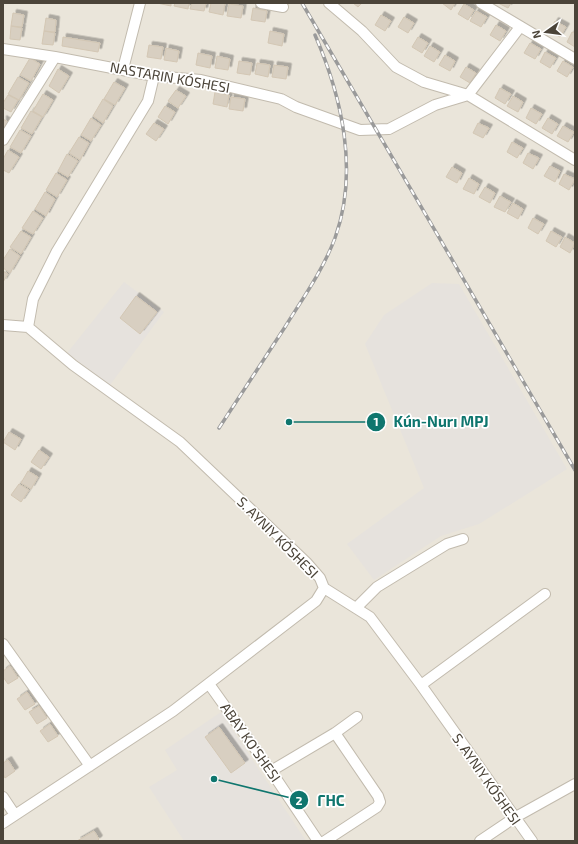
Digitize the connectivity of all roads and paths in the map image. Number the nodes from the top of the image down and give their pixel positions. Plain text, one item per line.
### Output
1 (140, 3) edge
2 (261, 3) edge
3 (329, 3) edge
4 (481, 3) edge
5 (283, 7) dead end
6 (520, 27) junction
7 (3, 49) edge
8 (55, 57) junction
9 (575, 59) edge
10 (123, 69) junction
11 (154, 76) junction
12 (468, 95) junction
13 (3, 140) edge
14 (575, 160) edge
15 (3, 325) edge
16 (28, 327) junction
17 (463, 538) dead end
18 (324, 588) junction
19 (545, 594) dead end
20 (357, 607) junction
21 (3, 644) edge
22 (209, 684) junction
23 (421, 685) junction
24 (357, 717) dead end
25 (335, 733) junction
26 (90, 766) junction
27 (272, 771) junction
28 (575, 784) edge
29 (3, 797) edge
30 (15, 815) junction
31 (514, 818) junction
32 (3, 823) edge
33 (318, 841) edge
34 (325, 841) edge
35 (480, 841) edge
36 (532, 841) edge

1 - 10 street
2 - 5 street
3 - 12 street
4 - 6 street
6 - 9 street
6 - 12 street
7 - 8 street, NASTARIN KÓSHESI
8 - 10 street, NASTARIN KÓSHESI
8 - 13 street
10 - 11 street, NASTARIN KÓSHESI
11 - 12 street, NASTARIN KÓSHESI
11 - 16 street
12 - 14 street
15 - 16 street
16 - 18 street, S. AYNIY KÓSHESI
17 - 20 street
18 - 20 street, S. AYNIY KÓSHESI
18 - 22 street
19 - 23 street
20 - 23 street, S. AYNIY KÓSHESI
21 - 26 street
22 - 26 street
22 - 27 street, ABAY KO'SHESI
23 - 31 street, S. AYNIY KÓSHESI
24 - 25 street
25 - 27 street
25 - 34 street
26 - 30 street
27 - 33 street, ABAY KO'SHESI
28 - 31 street
29 - 30 street
30 - 32 street
31 - 35 street
31 - 36 street, S. AYNIY KÓSHESI

